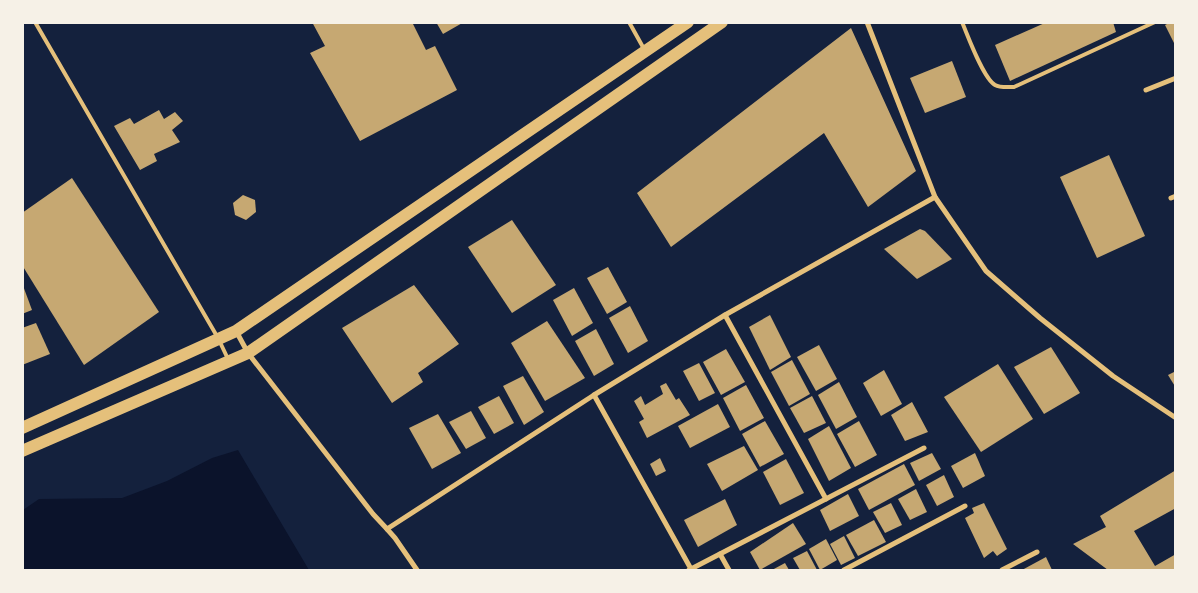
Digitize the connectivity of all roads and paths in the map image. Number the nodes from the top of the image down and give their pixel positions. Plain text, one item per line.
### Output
1 (35, 22) edge
2 (629, 22) edge
3 (688, 22) edge
4 (722, 22) edge
5 (867, 22) edge
6 (962, 22) edge
7 (1155, 22) edge
8 (645, 51) junction
9 (1176, 78) edge
10 (1146, 90) dead end
11 (935, 197) junction
12 (725, 315) junction
13 (236, 331) junction
14 (218, 338) junction
15 (248, 353) junction
16 (229, 361) junction
17 (594, 395) junction
18 (1176, 418) edge
19 (22, 428) edge
20 (924, 448) dead end
21 (22, 451) edge
22 (826, 500) junction
23 (965, 506) dead end
24 (387, 529) junction
25 (1037, 552) dead end
26 (720, 554) junction
27 (417, 570) edge
28 (690, 570) edge
29 (729, 570) edge
30 (844, 570) edge
31 (1002, 570) edge

1 - 14 lane
2 - 8 lane
3 - 8 main road
4 - 15 main road
5 - 11 street
6 - 7 lane
8 - 13 main road
9 - 10 street
11 - 12 street
11 - 18 street
12 - 17 street
12 - 22 street
13 - 14 main road
13 - 15 street
14 - 16 lane
14 - 19 main road
15 - 16 main road
15 - 24 street
16 - 21 main road
17 - 24 street
17 - 28 street
20 - 22 street
22 - 26 street
23 - 30 street
24 - 27 street
25 - 31 street
26 - 28 street
26 - 29 street

